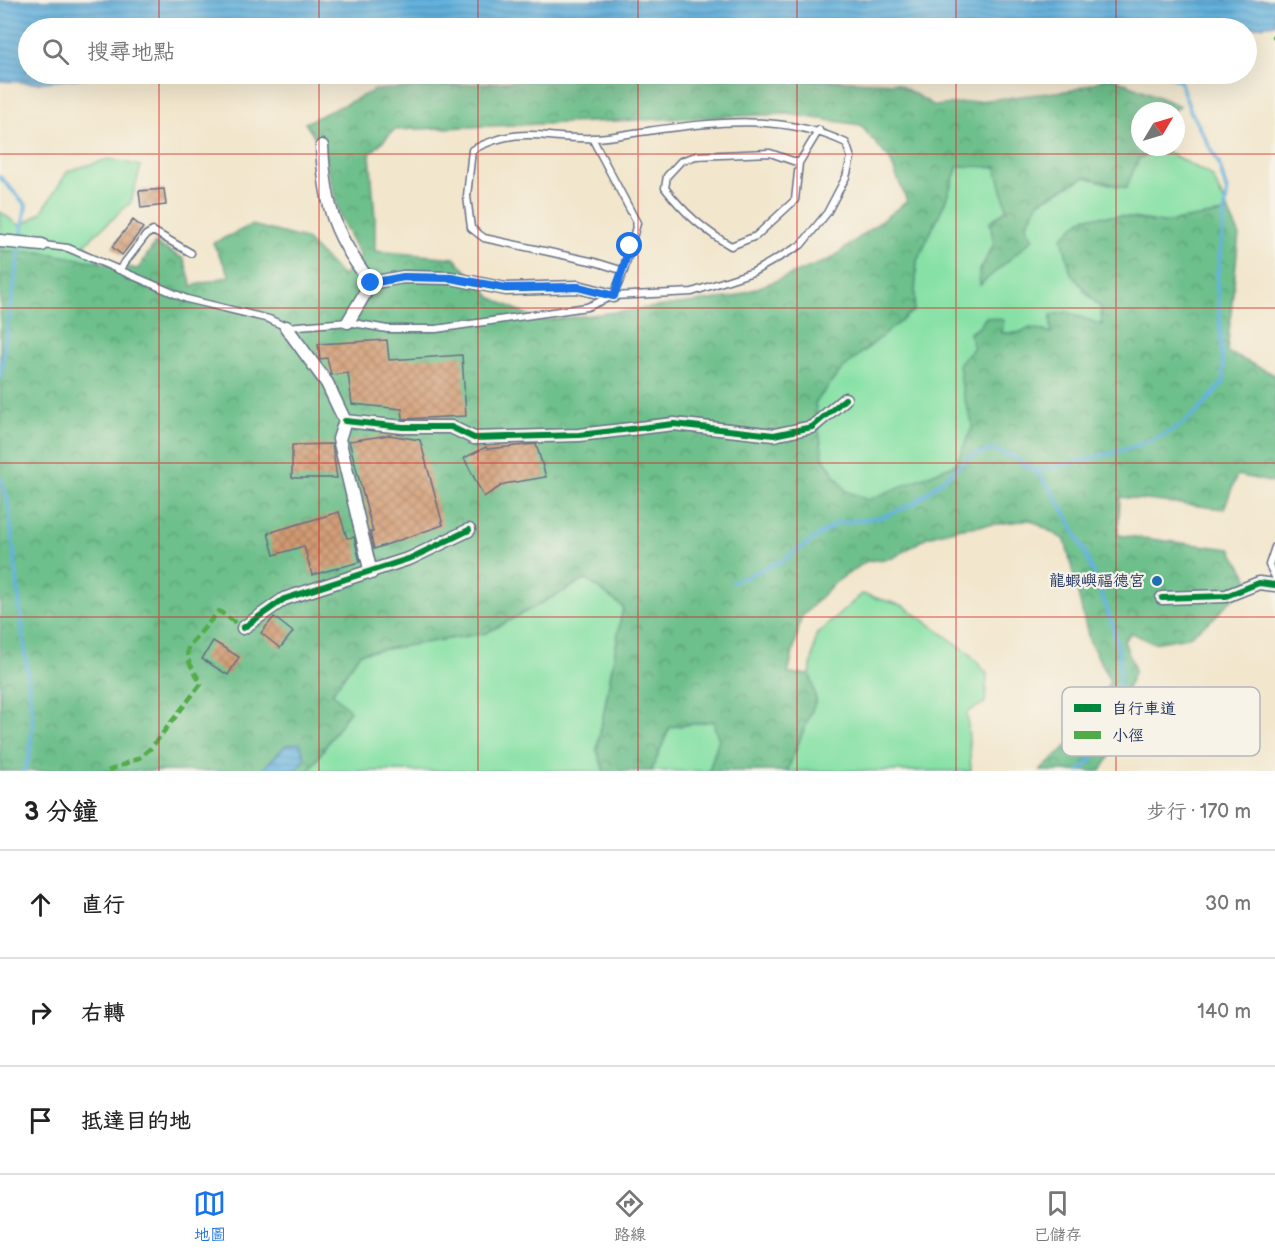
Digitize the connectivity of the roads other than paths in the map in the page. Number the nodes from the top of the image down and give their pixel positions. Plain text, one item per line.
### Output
1 (819, 130) junction
2 (592, 138) junction
3 (322, 146) dead end
4 (799, 163) junction
5 (5, 242) edge
6 (42, 245) joint
7 (191, 253) dead end
8 (119, 270) junction
9 (624, 271) junction
10 (371, 283) junction
11 (614, 296) junction
12 (348, 322) junction
13 (286, 327) junction
14 (845, 399) dead end
15 (345, 421) junction
16 (469, 530) dead end
17 (1275, 547) edge
18 (370, 573) junction
19 (1275, 577) edge
20 (1275, 585) edge
21 (1161, 598) dead end
22 (243, 628) dead end

1 - 2 lane
1 - 4 lane
1 - 11 lane
2 - 9 lane
2 - 9 lane
3 - 10 street
4 - 4 lane
5 - 6 street
6 - 8 lane
7 - 8 lane
8 - 13 lane
9 - 11 lane
10 - 11 street
10 - 12 street
11 - 12 lane
12 - 13 lane
13 - 15 street
14 - 15 street
15 - 18 street
16 - 18 street
17 - 19 lane
18 - 22 street
20 - 21 street

